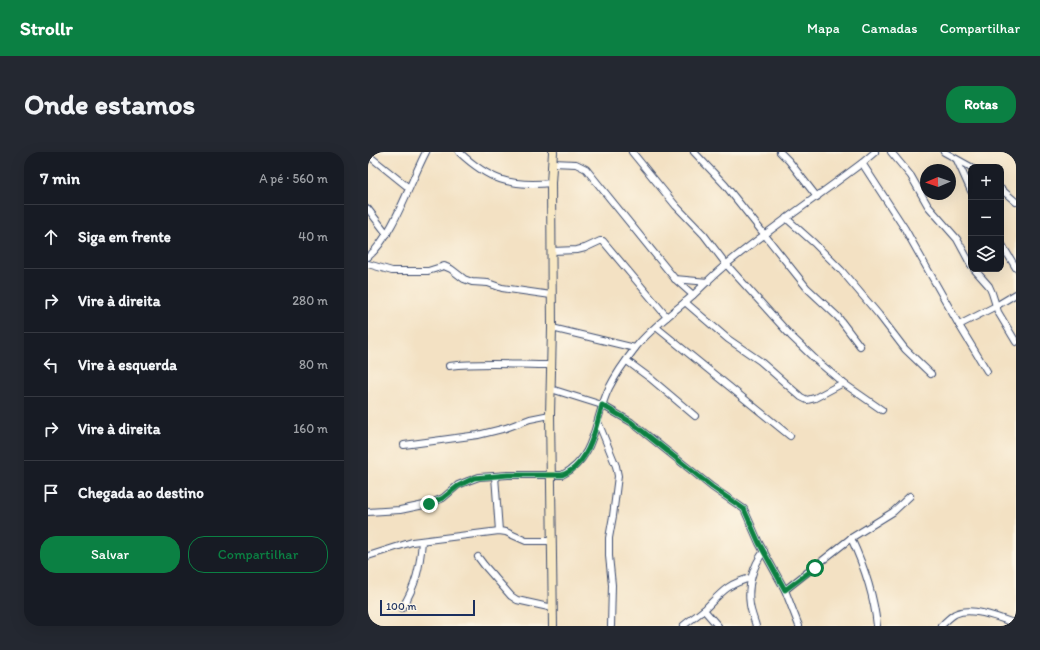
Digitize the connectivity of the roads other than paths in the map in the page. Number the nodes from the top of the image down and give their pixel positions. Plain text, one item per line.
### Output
1 (459, 152) edge
2 (553, 152) edge
3 (632, 152) edge
4 (694, 152) edge
5 (780, 152) edge
6 (875, 152) edge
7 (891, 152) edge
8 (944, 152) edge
9 (423, 153) edge
10 (368, 155) edge
11 (957, 160) junction
12 (552, 163) junction
13 (862, 163) junction
14 (968, 166) edge
15 (551, 183) junction
16 (968, 184) edge
17 (408, 188) junction
18 (1004, 192) edge
19 (816, 197) junction
20 (1016, 202) edge
21 (368, 209) edge
22 (786, 218) junction
23 (387, 234) junction
24 (765, 234) junction
25 (1004, 248) edge
26 (552, 251) junction
27 (368, 257) edge
28 (968, 259) edge
29 (368, 264) edge
30 (726, 264) junction
31 (1016, 268) edge
32 (977, 272) edge
33 (675, 279) junction
34 (708, 282) junction
35 (1016, 294) edge
36 (551, 295) junction
37 (693, 295) junction
38 (685, 302) junction
39 (996, 306) junction
40 (667, 317) junction
41 (959, 325) junction
42 (656, 326) junction
43 (552, 328) junction
44 (1016, 342) edge
45 (860, 346) dead end
46 (635, 348) junction
47 (626, 361) junction
48 (551, 365) junction
49 (449, 366) dead end
50 (987, 371) dead end
51 (931, 374) dead end
52 (843, 383) junction
53 (550, 389) junction
54 (602, 405) junction
55 (882, 410) dead end
56 (550, 415) junction
57 (695, 416) dead end
58 (598, 422) junction
59 (790, 436) dead end
60 (404, 445) dead end
61 (495, 476) junction
62 (551, 476) junction
63 (910, 496) dead end
64 (368, 512) edge
65 (499, 531) junction
66 (852, 538) junction
67 (422, 541) junction
68 (552, 541) junction
69 (764, 552) junction
70 (368, 556) edge
71 (478, 556) dead end
72 (751, 578) junction
73 (785, 590) junction
74 (402, 608) dead end
75 (553, 608) junction
76 (704, 610) junction
77 (1016, 624) edge
78 (553, 626) edge
79 (611, 626) edge
80 (682, 626) edge
81 (718, 626) edge
82 (756, 626) edge
83 (799, 626) edge
84 (877, 626) edge
85 (940, 626) edge

1 - 15 street
2 - 12 street
3 - 30 street
4 - 24 street
5 - 19 street
6 - 13 street
7 - 28 street
8 - 11 street
9 - 17 street
10 - 17 street
11 - 14 street
11 - 16 street
12 - 15 street
12 - 33 street
13 - 19 street
13 - 41 street
15 - 26 street
17 - 23 street
18 - 20 street
19 - 22 street
21 - 23 street
22 - 24 street
22 - 51 street
23 - 27 street
24 - 30 street
24 - 45 street
25 - 31 street
26 - 36 street
26 - 40 street
29 - 36 street
30 - 34 street
30 - 52 street
32 - 39 street
33 - 34 street
33 - 37 street
34 - 37 street
35 - 39 street
36 - 43 street
37 - 38 street
38 - 40 street
38 - 52 street
39 - 41 street
39 - 44 street
40 - 42 street
41 - 50 street
42 - 46 street
42 - 59 street
43 - 46 street
43 - 48 street
46 - 47 street
47 - 54 street
47 - 57 street
48 - 49 street
48 - 53 street
52 - 55 street
53 - 54 street
53 - 56 street
54 - 58 street
54 - 69 street
56 - 60 street
56 - 62 street
58 - 62 street
58 - 79 street
61 - 62 street
61 - 64 street
61 - 65 street
62 - 68 street
63 - 66 street
65 - 67 street
65 - 68 street
66 - 73 street
66 - 84 street
67 - 70 street
67 - 74 street
68 - 75 street
69 - 72 street
69 - 73 street
71 - 75 street
72 - 76 street
72 - 82 street
73 - 83 street
75 - 78 street
76 - 80 street
76 - 81 street
77 - 85 street

